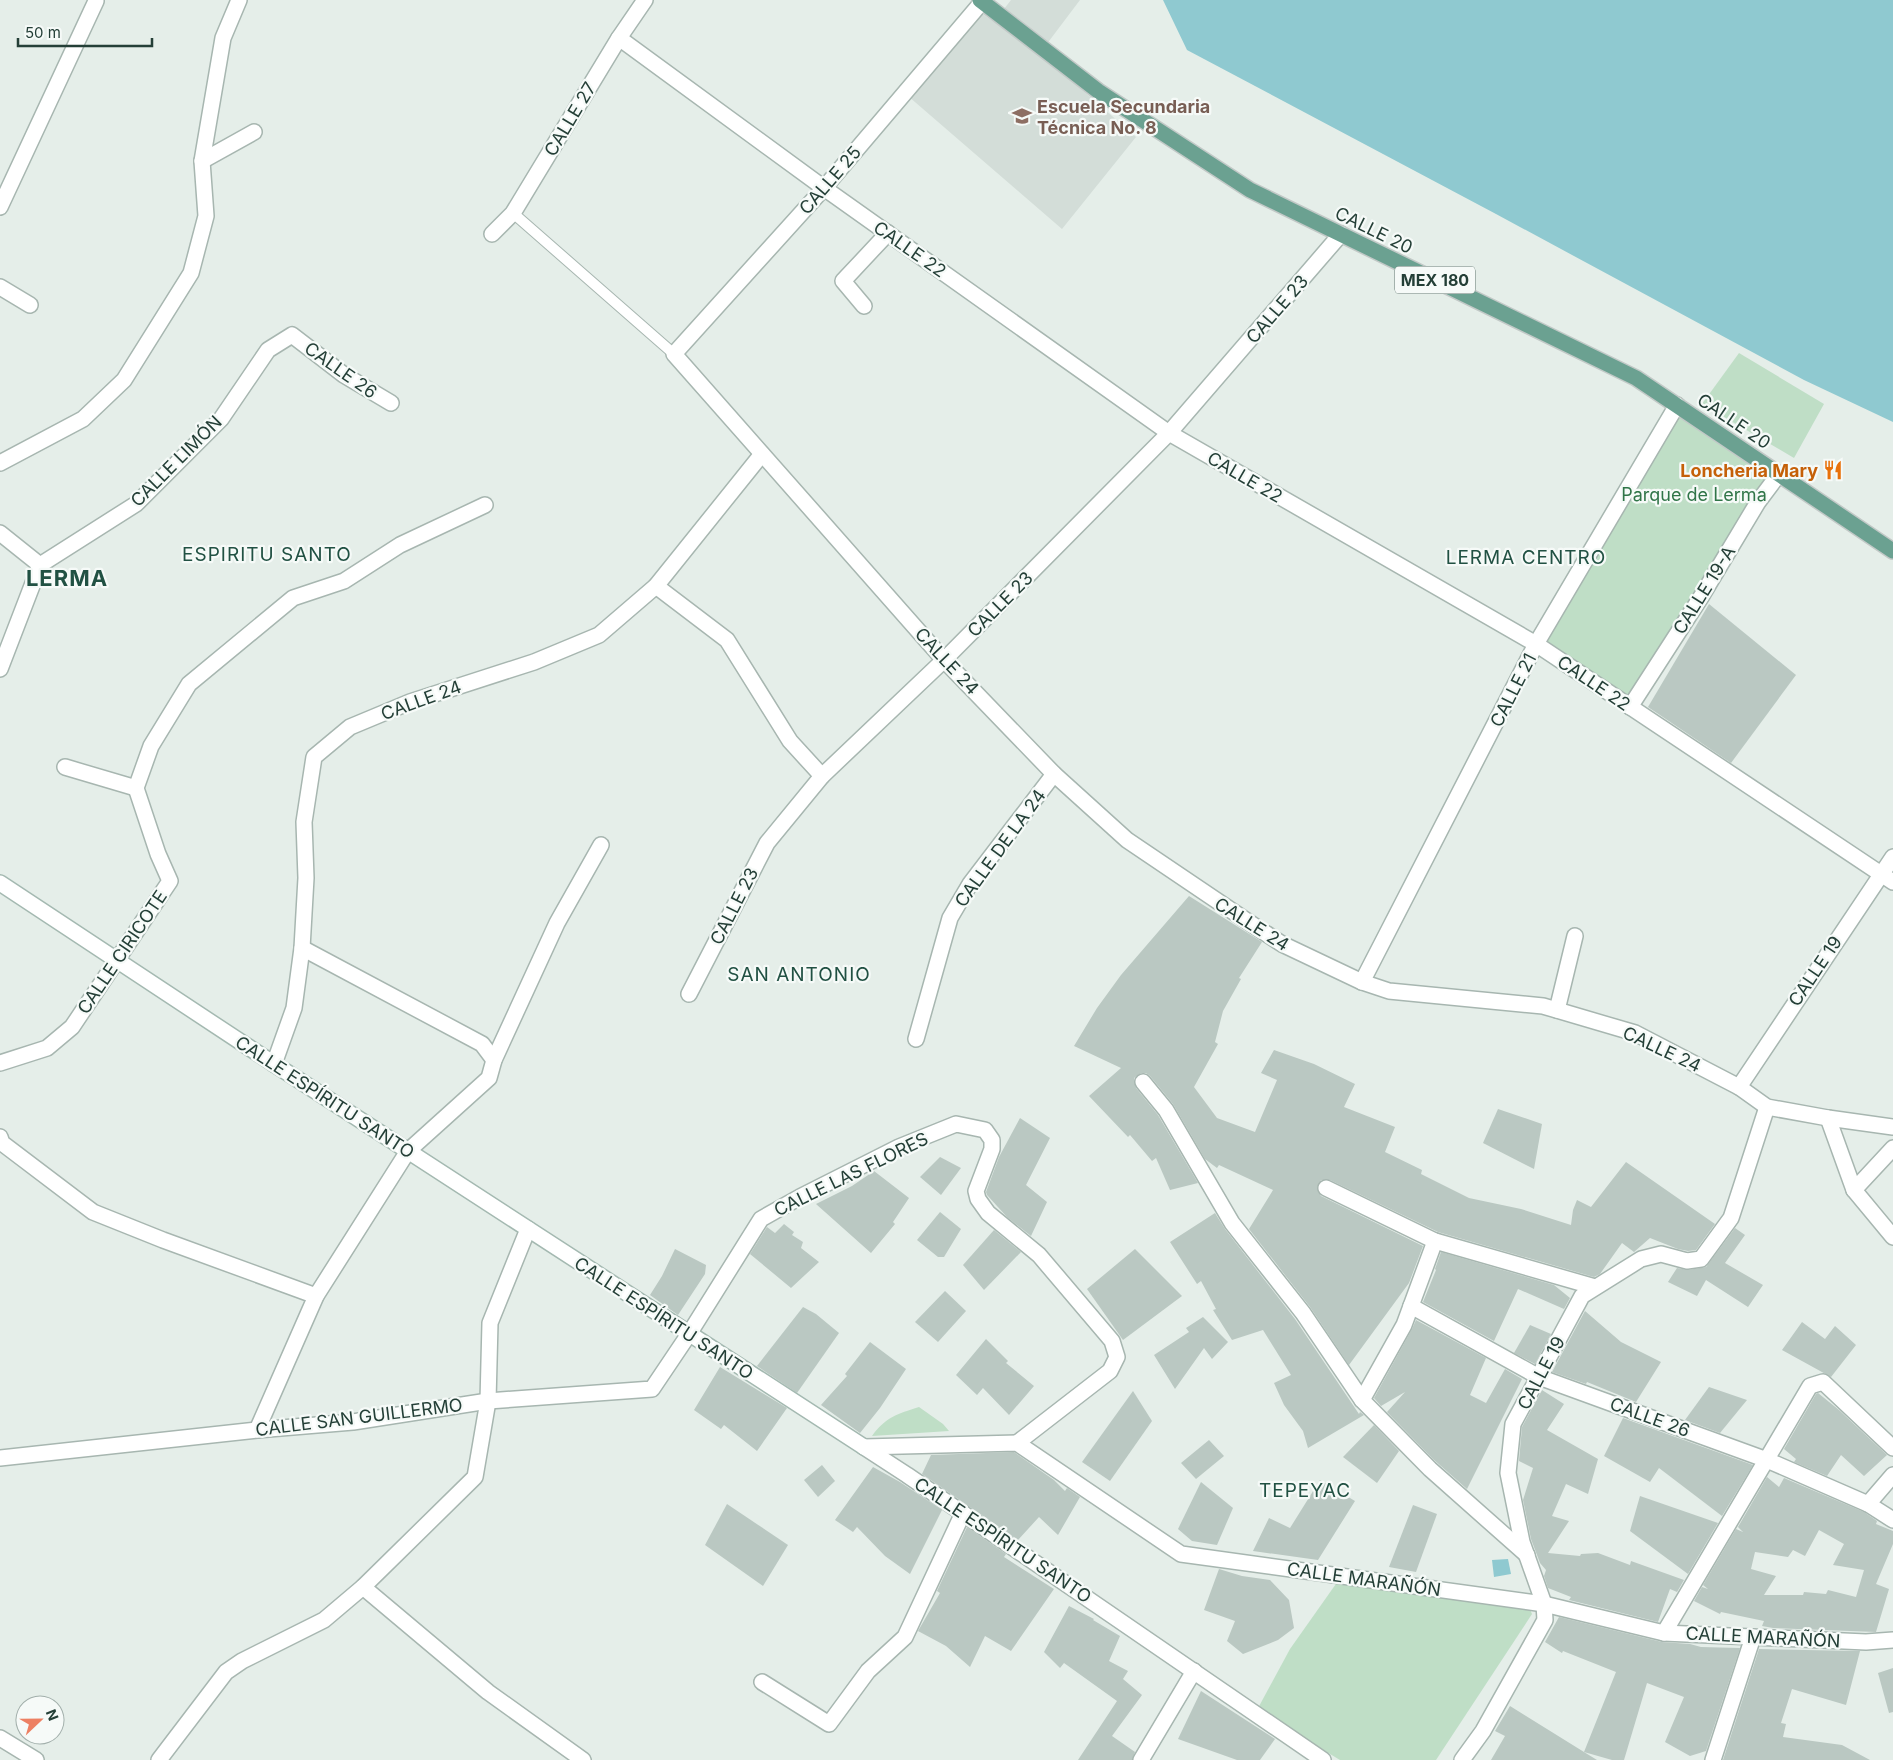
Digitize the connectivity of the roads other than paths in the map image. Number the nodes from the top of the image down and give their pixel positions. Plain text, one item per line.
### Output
1 (95, 0) edge
2 (239, 0) edge
3 (645, 0) edge
4 (981, 1) edge
5 (619, 38) junction
6 (254, 132) dead end
7 (202, 161) junction
8 (824, 188) junction
9 (0, 207) edge
10 (513, 213) junction
11 (888, 233) junction
12 (492, 234) dead end
13 (1341, 234) junction
14 (0, 287) edge
15 (30, 305) dead end
16 (864, 306) dead end
17 (292, 335) joint
18 (674, 354) junction
19 (391, 404) dead end
20 (1677, 405) junction
21 (1169, 433) junction
22 (762, 454) junction
23 (0, 463) edge
24 (1779, 474) junction
25 (485, 505) dead end
26 (0, 533) edge
27 (1893, 551) edge
28 (40, 566) junction
29 (656, 586) junction
30 (1536, 644) junction
31 (944, 660) junction
32 (0, 669) edge
33 (1630, 707) junction
34 (65, 767) dead end
35 (1054, 774) junction
36 (822, 776) junction
37 (136, 788) junction
38 (601, 845) dead end
39 (1893, 856) edge
40 (1881, 873) junction
41 (1893, 882) edge
42 (0, 883) edge
43 (1576, 936) dead end
44 (302, 948) junction
45 (117, 961) junction
46 (1362, 982) junction
47 (689, 994) dead end
48 (1557, 1010) junction
49 (916, 1039) dead end
50 (494, 1060) junction
51 (0, 1063) edge
52 (274, 1064) junction
53 (1143, 1082) dead end
54 (1738, 1087) junction
55 (1767, 1107) junction
56 (1828, 1118) junction
57 (1893, 1127) edge
58 (0, 1137) edge
59 (1893, 1148) edge
60 (408, 1151) junction
61 (1326, 1188) dead end
62 (1854, 1190) junction
63 (528, 1229) junction
64 (1893, 1238) edge
65 (1435, 1241) junction
66 (1595, 1287) junction
67 (316, 1296) junction
68 (1411, 1306) junction
69 (689, 1334) junction
70 (1539, 1377) junction
71 (1362, 1400) junction
72 (488, 1401) junction
73 (257, 1430) junction
74 (1017, 1443) junction
75 (864, 1447) junction
76 (1893, 1448) edge
77 (0, 1458) edge
78 (1768, 1460) junction
79 (1893, 1476) edge
80 (1868, 1504) junction
81 (963, 1513) junction
82 (1893, 1520) edge
83 (1527, 1556) junction
84 (363, 1587) junction
85 (1544, 1604) junction
86 (1664, 1633) junction
87 (1753, 1637) junction
88 (1893, 1640) edge
89 (1194, 1671) junction
90 (762, 1682) dead end
91 (1483, 1730) junction
92 (0, 1738) edge
93 (36, 1760) edge
94 (159, 1760) edge
95 (583, 1760) edge
96 (1141, 1760) edge
97 (1323, 1760) edge
98 (1462, 1760) edge
99 (1475, 1760) edge
100 (1713, 1760) edge

1 - 9 street
2 - 7 street
3 - 5 street, CALLE 27
4 - 8 street, CALLE 25
4 - 13 main road, CALLE 20 / MEX 180
5 - 8 street, CALLE 22
5 - 10 street, CALLE 27
6 - 7 street
7 - 23 street
8 - 11 street, CALLE 22
8 - 18 street, CALLE 25
10 - 12 street, CALLE 27
10 - 18 lane
11 - 16 street
11 - 21 street, CALLE 22
13 - 20 main road, CALLE 20 / MEX 180
13 - 21 street, CALLE 23
14 - 15 street
17 - 19 street, CALLE 26
17 - 28 street, CALLE LIMÓN
18 - 22 street, CALLE 24
20 - 24 main road, CALLE 20 / MEX 180
20 - 30 street, CALLE 21
21 - 30 street, CALLE 22
21 - 31 street, CALLE 23
22 - 29 street, CALLE 24
22 - 31 street, CALLE 24
24 - 27 main road, CALLE 20 / MEX 180
24 - 33 street, CALLE 19-A
25 - 37 street
26 - 28 street
28 - 32 street
29 - 36 street
29 - 44 street, CALLE 24
30 - 33 street, CALLE 22
30 - 46 street, CALLE 21
31 - 35 street, CALLE 24
31 - 36 street, CALLE 23
33 - 40 street, CALLE 22
34 - 37 street
35 - 46 street, CALLE 24
35 - 49 street, CALLE DE LA 24
36 - 47 street, CALLE 23
37 - 45 street, CALLE CIRICOTE
38 - 50 street
39 - 40 street, CALLE 19
40 - 41 street, CALLE 22
40 - 54 street, CALLE 19
42 - 45 street, CALLE ESPÍRITU SANTO
43 - 48 street
44 - 50 street
44 - 52 street, CALLE 24
45 - 51 street, CALLE CIRICOTE
45 - 52 street, CALLE ESPÍRITU SANTO
46 - 48 street, CALLE 24
48 - 54 street, CALLE 24
50 - 60 street
52 - 60 street, CALLE ESPÍRITU SANTO
53 - 71 street
54 - 55 street, CALLE 24
55 - 56 street, CALLE 24
55 - 66 street, CALLE 19
56 - 57 street, CALLE 24
56 - 62 street
58 - 67 street
59 - 62 street
60 - 63 street, CALLE ESPÍRITU SANTO
60 - 67 street
61 - 65 street
62 - 64 street
63 - 69 street, CALLE ESPÍRITU SANTO
63 - 72 street
65 - 66 street
65 - 68 street
66 - 70 street, CALLE 19
67 - 73 street
68 - 70 street, CALLE 26
68 - 71 street
69 - 72 street, CALLE SAN GUILLERMO
69 - 74 street, CALLE LAS FLORES
69 - 75 street, CALLE ESPÍRITU SANTO
70 - 78 street, CALLE 26
70 - 83 street, CALLE 19
71 - 83 street
72 - 73 street, CALLE SAN GUILLERMO
72 - 84 street
73 - 77 street, CALLE SAN GUILLERMO
74 - 75 street
74 - 85 street, CALLE MARAÑÓN
75 - 81 street, CALLE ESPÍRITU SANTO
76 - 78 street
78 - 80 street, CALLE 26
78 - 86 street
79 - 80 street
80 - 82 street, CALLE 26
81 - 89 street, CALLE ESPÍRITU SANTO
81 - 90 street
83 - 85 street, CALLE 19
84 - 94 street
84 - 95 street
85 - 86 street, CALLE MARAÑÓN
85 - 91 street, CALLE 19
86 - 87 street, CALLE MARAÑÓN
87 - 88 street, CALLE MARAÑÓN
87 - 100 street
89 - 96 street
89 - 97 street, CALLE ESPÍRITU SANTO
91 - 98 street, CALLE 19
91 - 99 street, CALLE 19
92 - 93 street

